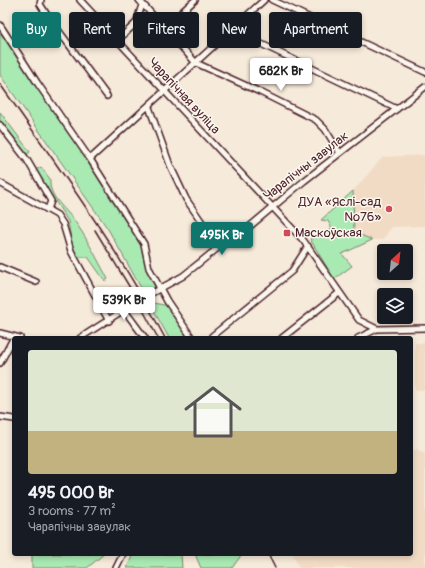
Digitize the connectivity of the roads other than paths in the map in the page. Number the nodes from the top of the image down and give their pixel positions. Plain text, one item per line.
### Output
1 (41, 0) edge
2 (80, 0) edge
3 (195, 0) edge
4 (264, 0) edge
5 (272, 0) edge
6 (141, 3) edge
7 (91, 12) edge
8 (149, 12) edge
9 (182, 12) edge
10 (251, 12) edge
11 (0, 25) edge
12 (125, 33) edge
13 (261, 44) edge
14 (125, 48) edge
15 (182, 48) edge
16 (212, 48) edge
17 (196, 63) junction
18 (425, 72) edge
19 (425, 87) edge
20 (165, 92) junction
21 (108, 96) dead end
22 (149, 107) junction
23 (397, 109) junction
24 (0, 125) edge
25 (340, 153) junction
26 (90, 159) junction
27 (0, 183) edge
28 (272, 207) junction
29 (48, 209) junction
30 (220, 246) junction
31 (308, 246) junction
32 (0, 267) edge
33 (36, 282) dead end
34 (161, 289) junction
35 (339, 293) junction
36 (124, 311) junction
37 (109, 321) junction
38 (377, 328) junction
39 (425, 328) edge
40 (0, 333) edge
41 (12, 336) edge
42 (83, 336) edge
43 (143, 336) edge
44 (191, 336) edge
45 (212, 336) dead end
46 (285, 336) edge
47 (362, 336) edge
48 (12, 341) edge
49 (0, 363) edge
50 (0, 417) edge
51 (12, 419) edge
52 (122, 556) edge
53 (116, 568) edge

1 - 21 street
2 - 7 street, Чарапічная вуліца
3 - 9 street
4 - 10 street
5 - 18 street
6 - 8 street
6 - 12 street
11 - 26 street
13 - 23 street
14 - 20 street, Чарапічная вуліца
15 - 17 street
16 - 17 street
17 - 20 street
17 - 25 street
19 - 23 street, Чарапічны завулак
20 - 22 street
20 - 28 street, Чарапічная вуліца
22 - 26 street
22 - 30 street
23 - 25 street, Чарапічны завулак
24 - 29 street
25 - 28 street, Чарапічны завулак
26 - 34 street
27 - 29 street
28 - 30 street, Чарапічны завулак
28 - 31 street, Чарапічная вуліца
29 - 37 street
30 - 34 street, Чарапічны завулак
31 - 35 street, Чарапічная вуліца
31 - 45 street
32 - 33 street
34 - 36 street, Чарапічны завулак
34 - 44 street
35 - 38 street, Чарапічная вуліца
35 - 46 street
36 - 37 street, Чарапічны завулак
36 - 43 street
37 - 42 street, Чарапічны завулак
38 - 39 street
38 - 47 street
40 - 41 street
48 - 49 street
50 - 51 street
52 - 53 street

